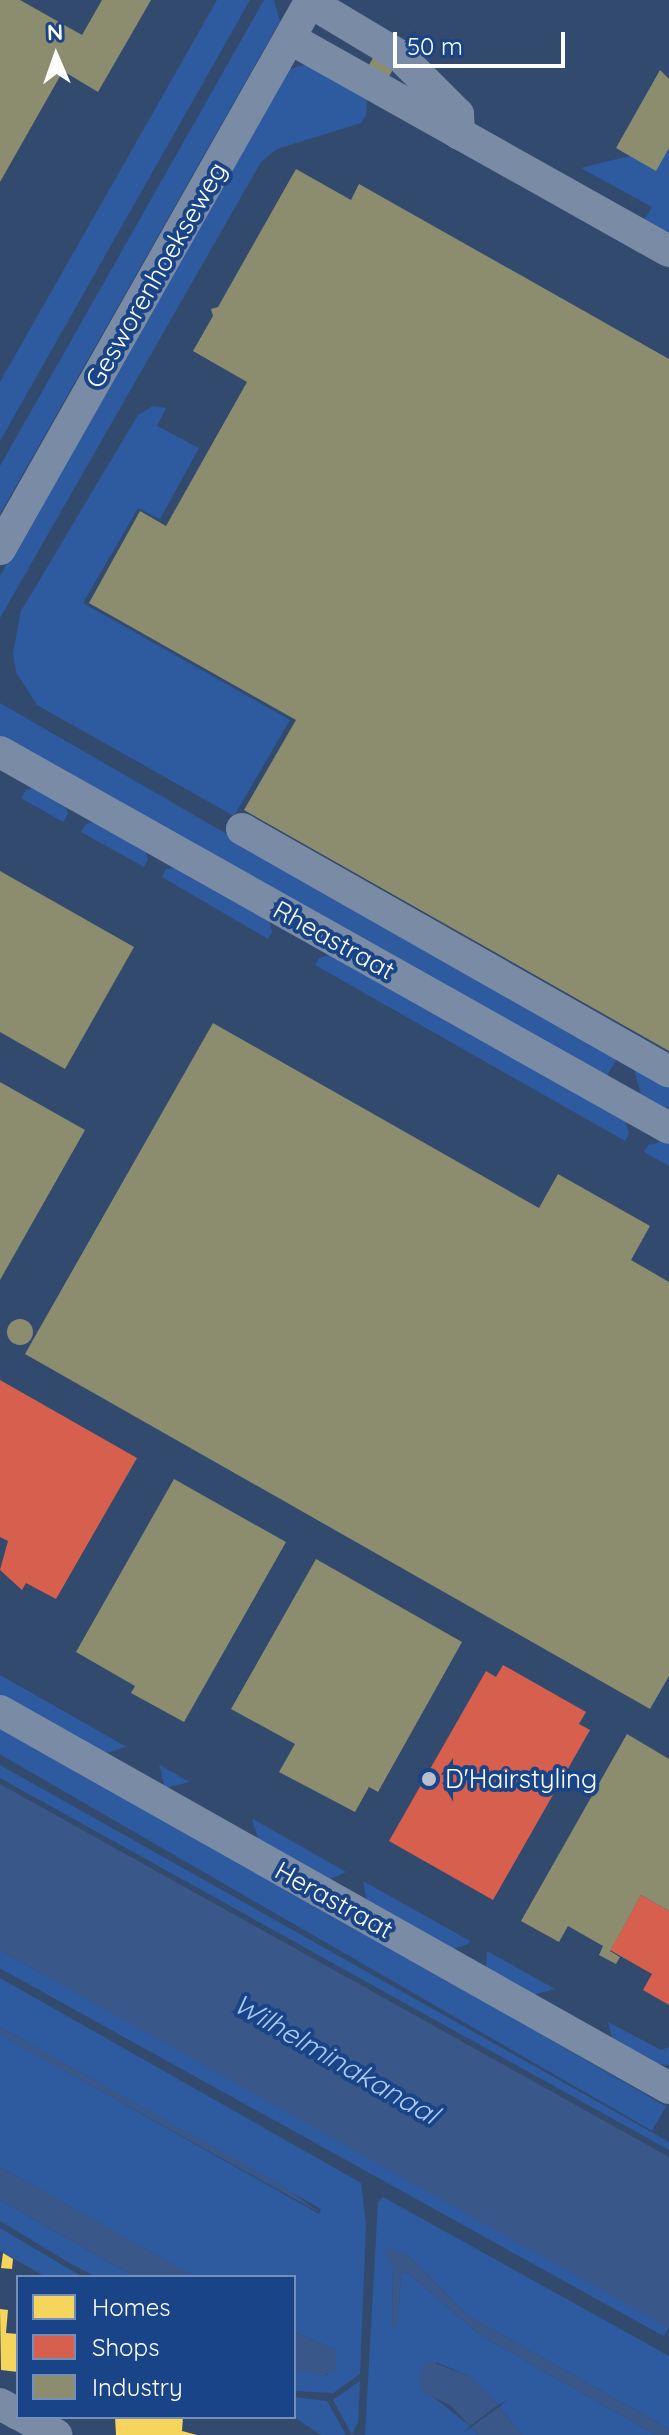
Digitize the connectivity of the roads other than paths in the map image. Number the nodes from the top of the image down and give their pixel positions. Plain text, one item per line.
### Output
1 (311, 1) edge
2 (291, 39) junction
3 (459, 134) junction
4 (669, 251) edge
5 (0, 549) edge
6 (0, 752) edge
7 (242, 829) dead end
8 (669, 1072) edge
9 (669, 1128) edge
10 (0, 1711) edge
11 (669, 2088) edge
12 (28, 2419) edge
13 (56, 2435) edge

1 - 2 street, Gesworenhoekseweg
1 - 3 street
2 - 3 street
2 - 5 street, Gesworenhoekseweg
3 - 4 street
6 - 9 street, Rheastraat
7 - 8 street
10 - 11 street, Herastraat
12 - 13 street

